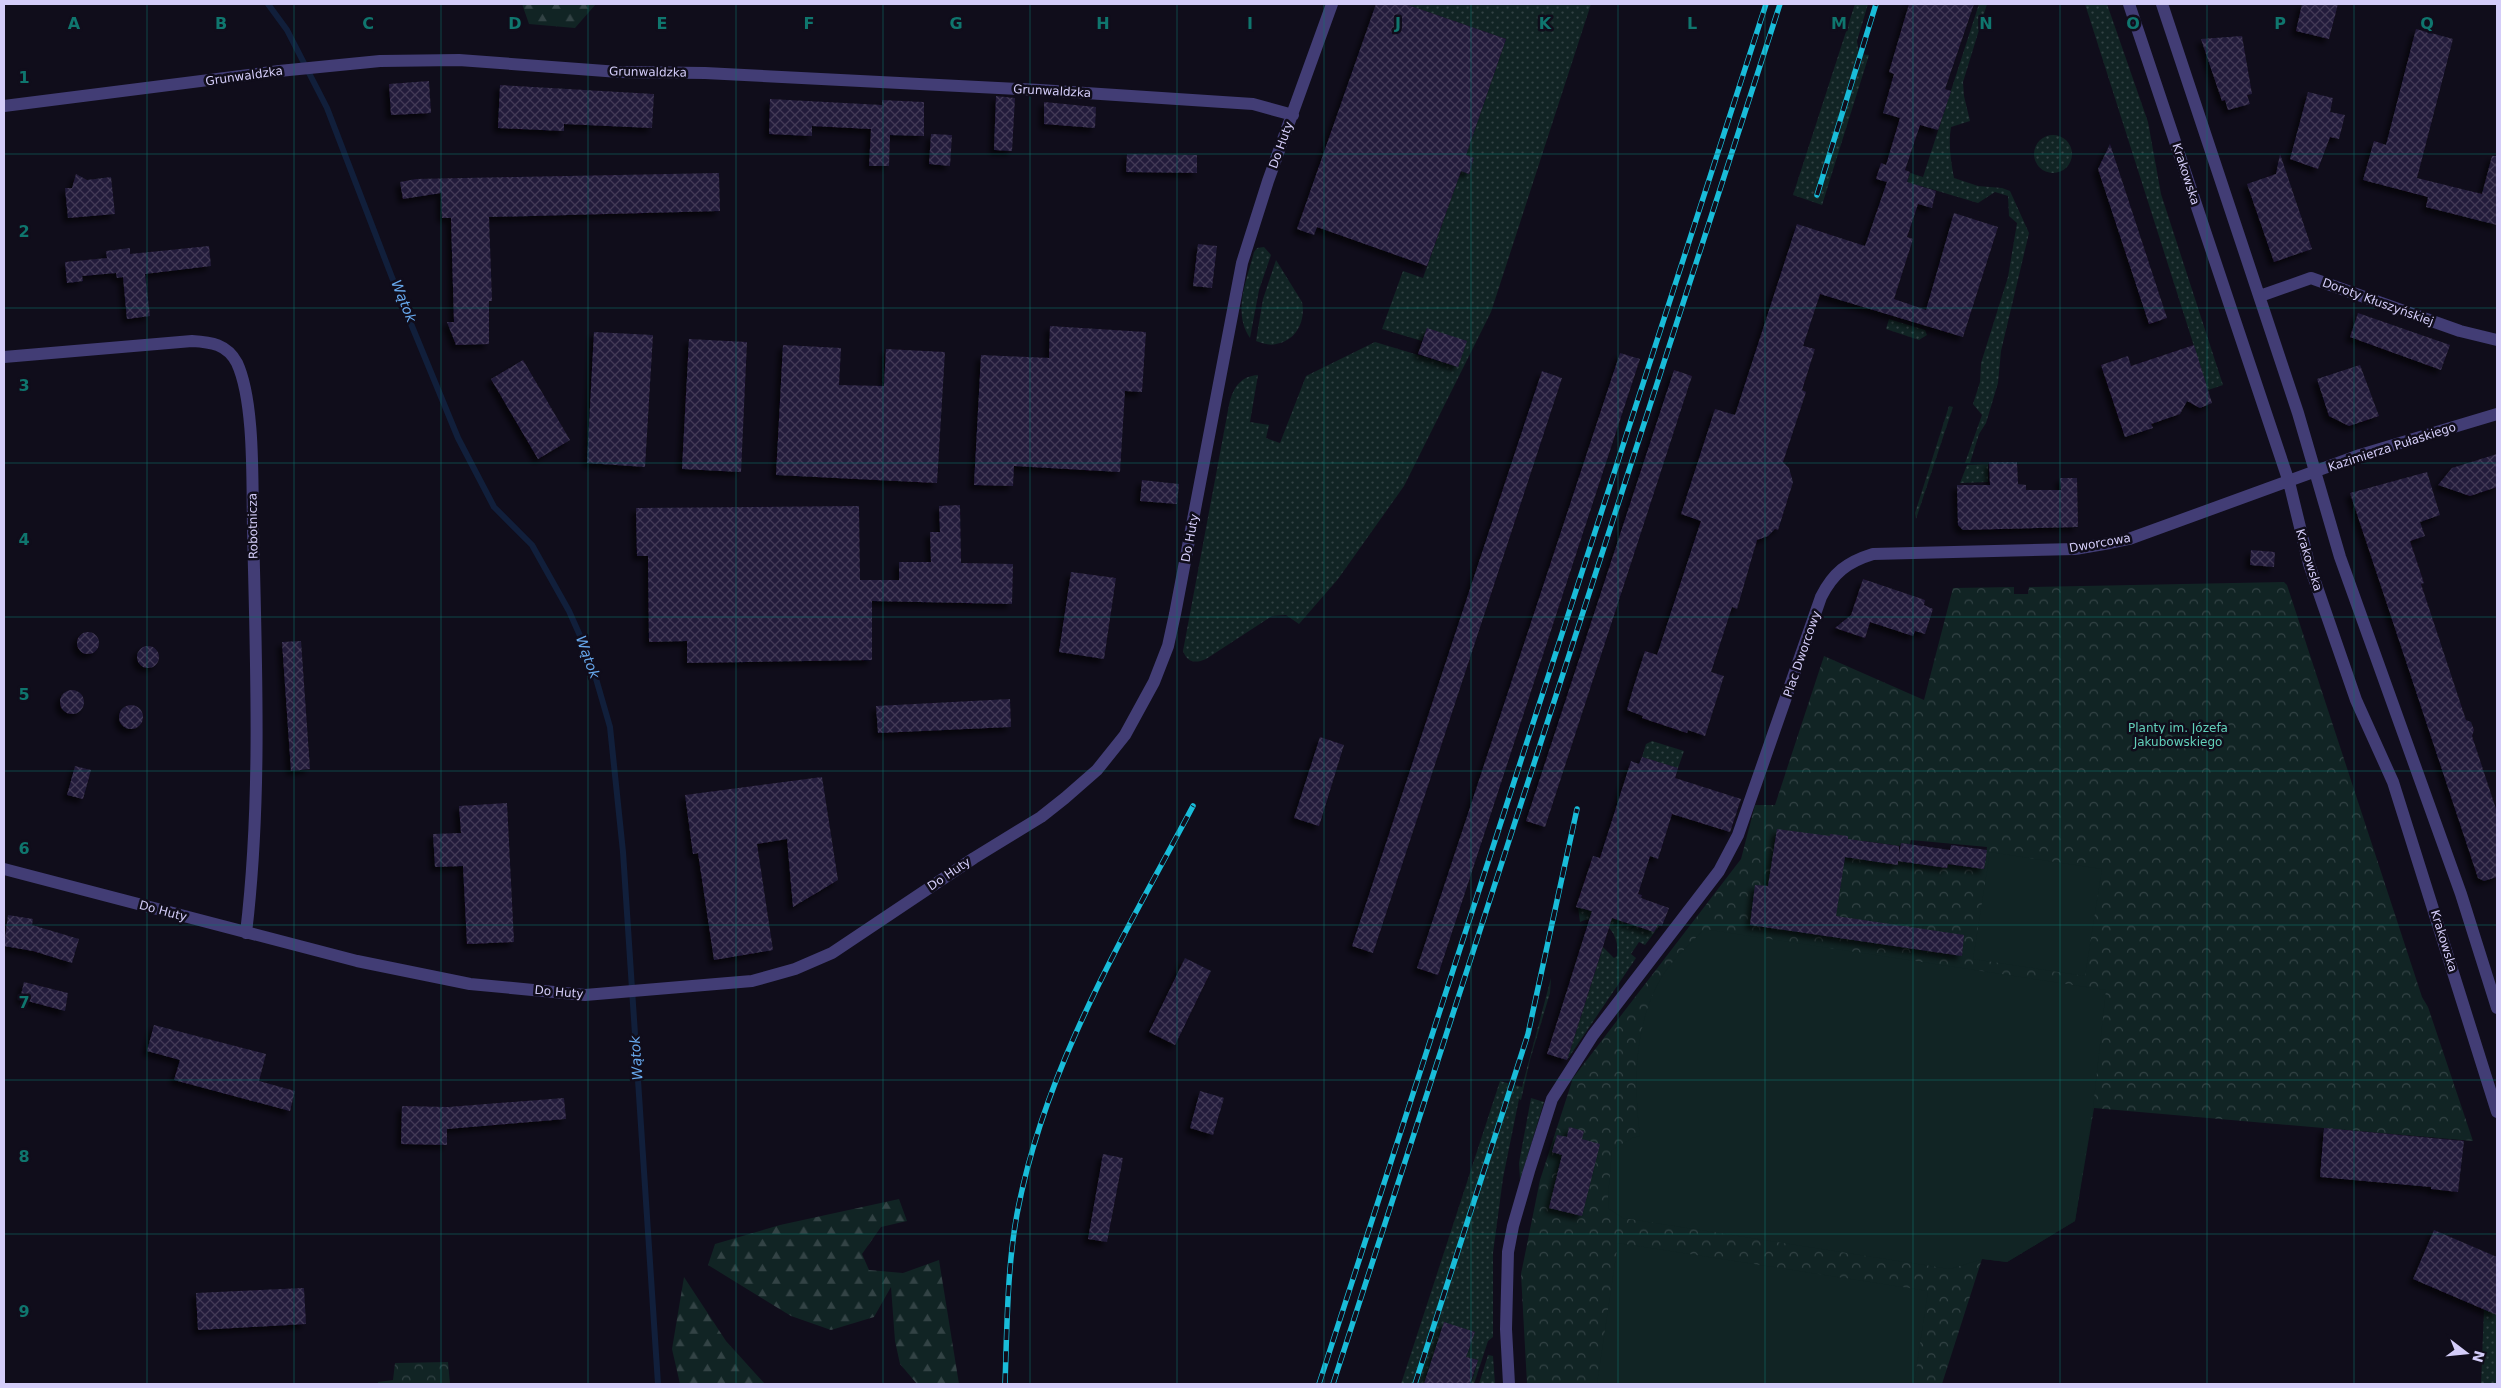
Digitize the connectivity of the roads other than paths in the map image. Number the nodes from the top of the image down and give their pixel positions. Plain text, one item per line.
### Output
1 (1332, 4) edge
2 (2129, 4) edge
3 (2162, 4) edge
4 (4, 106) edge
5 (1293, 115) junction
6 (2260, 296) junction
7 (2497, 340) edge
8 (4, 357) edge
9 (2497, 414) edge
10 (2315, 472) junction
11 (2288, 482) junction
12 (1902, 552) joint
13 (4, 869) edge
14 (246, 933) junction
15 (2497, 1008) edge
16 (2497, 1112) edge
17 (1509, 1384) edge

1 - 5 street, Do Huty
2 - 11 street, Krakowska
3 - 6 street
4 - 5 street, Grunwaldzka
5 - 14 street, Do Huty
6 - 7 street, Doroty Kłuszyńskiej
6 - 10 street
8 - 14 street, Robotnicza
9 - 10 street, Kazimierza Pułaskiego
10 - 11 street, Kazimierza Pułaskiego
10 - 15 street
11 - 12 street, Dworcowa
11 - 16 street, Krakowska
12 - 17 street, Plac Dworcowy
13 - 14 street, Do Huty

